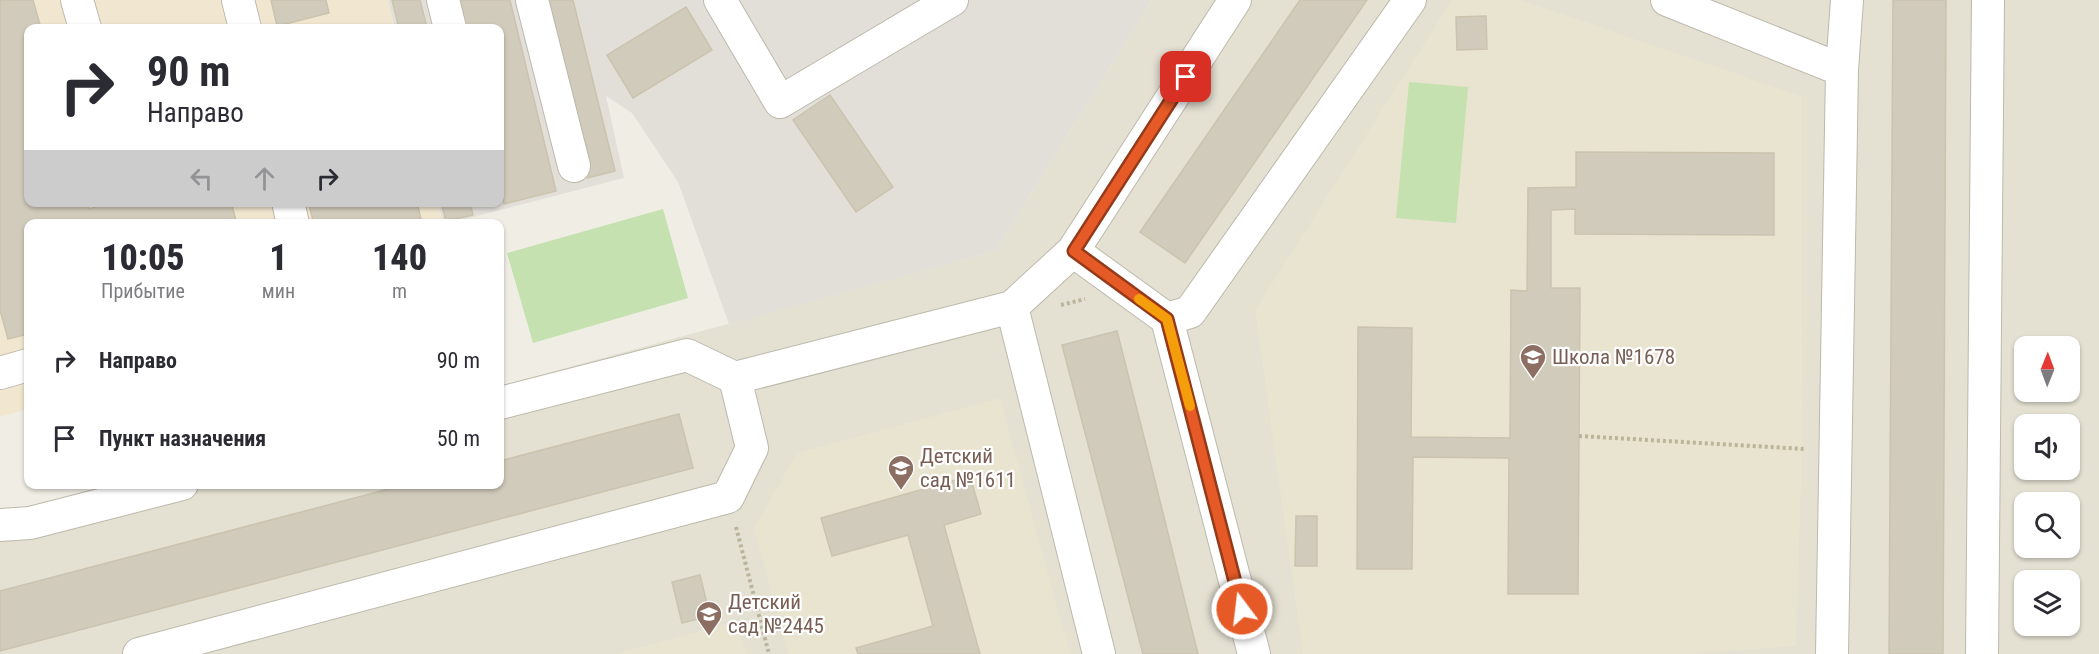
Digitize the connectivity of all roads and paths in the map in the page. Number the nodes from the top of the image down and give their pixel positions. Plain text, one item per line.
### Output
1 (77, 0) edge
2 (238, 0) edge
3 (444, 0) edge
4 (532, 0) edge
5 (720, 0) edge
6 (952, 0) edge
7 (1235, 0) edge
8 (1410, 0) edge
9 (1667, 0) edge
10 (1847, 0) edge
11 (1989, 0) edge
12 (84, 24) edge
13 (244, 24) edge
14 (449, 24) edge
15 (1842, 70) junction
16 (574, 166) dead end
17 (1074, 251) junction
18 (1012, 307) junction
19 (1167, 319) junction
20 (24, 366) edge
21 (0, 373) edge
22 (735, 378) junction
23 (504, 402) edge
24 (1579, 436) dead end
25 (1836, 451) junction
26 (163, 489) edge
27 (728, 497) junction
28 (0, 525) edge
29 (139, 654) edge
30 (769, 654) edge
31 (1099, 654) edge
32 (1254, 654) edge
33 (1833, 654) edge
34 (1982, 654) edge

1 - 12 lane
2 - 13 lane
3 - 14 lane
4 - 16 lane
5 - 6 lane
7 - 17 lane
8 - 19 lane
9 - 15 lane
10 - 15 lane
11 - 34 lane
15 - 25 lane
17 - 18 lane
17 - 19 lane
18 - 22 lane
18 - 31 lane
19 - 32 lane
20 - 21 lane
22 - 23 lane
22 - 27 lane
24 - 25 path
25 - 33 lane
26 - 28 lane
27 - 29 lane
27 - 30 path

